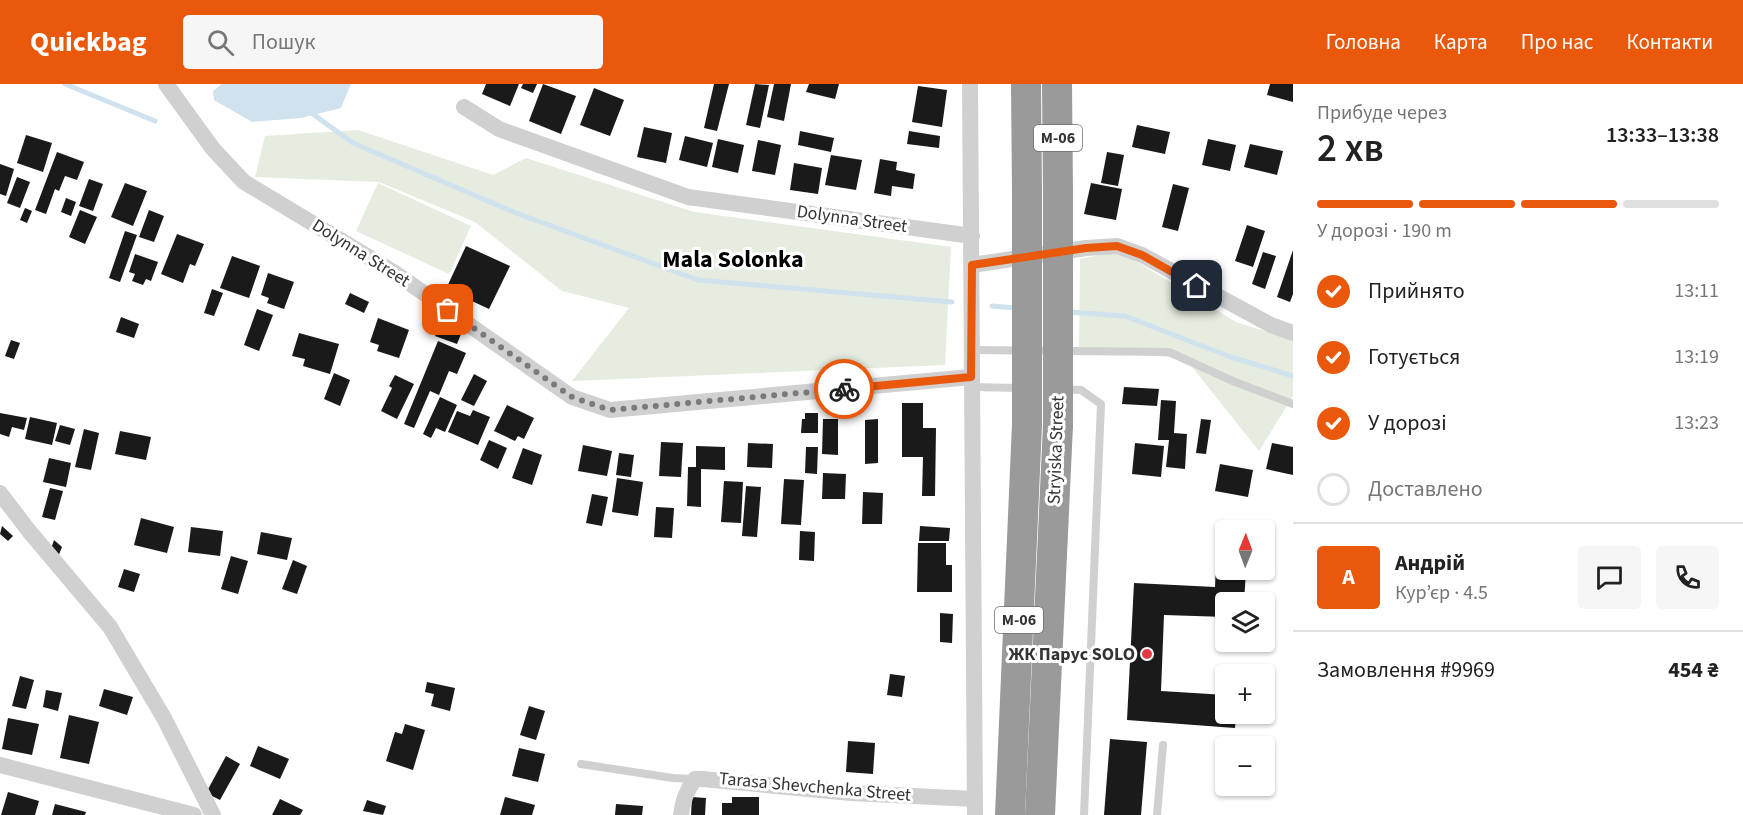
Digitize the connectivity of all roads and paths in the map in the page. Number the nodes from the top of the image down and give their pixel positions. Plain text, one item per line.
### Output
1 (166, 84) edge
2 (970, 84) edge
3 (1026, 84) edge
4 (1057, 84) edge
5 (464, 107) dead end
6 (972, 236) junction
7 (972, 265) junction
8 (1293, 333) edge
9 (972, 350) junction
10 (971, 382) junction
11 (1037, 388) dead end
12 (1048, 389) dead end
13 (1293, 404) edge
14 (0, 493) edge
15 (1163, 745) dead end
16 (581, 764) dead end
17 (0, 765) edge
18 (695, 779) junction
19 (975, 807) edge
20 (194, 815) edge
21 (213, 815) edge
22 (681, 815) edge
23 (1010, 815) edge
24 (1040, 815) edge
25 (1084, 815) edge
26 (1157, 815) edge

1 - 10 street, Dolynna Street
2 - 6 street
3 - 23 highway, Stryiska Street / М-06, bridge
4 - 24 highway, Stryiska Street / М-06, bridge
5 - 6 street, Dolynna Street
6 - 7 street
7 - 8 street
7 - 9 street
9 - 10 street
9 - 13 lane
10 - 11 lane
10 - 19 street
12 - 25 lane
14 - 21 street
15 - 26 lane
16 - 18 lane
17 - 20 street
18 - 19 street, Tarasa Shevchenka Street
18 - 22 street, Tarasa Shevchenka Street

